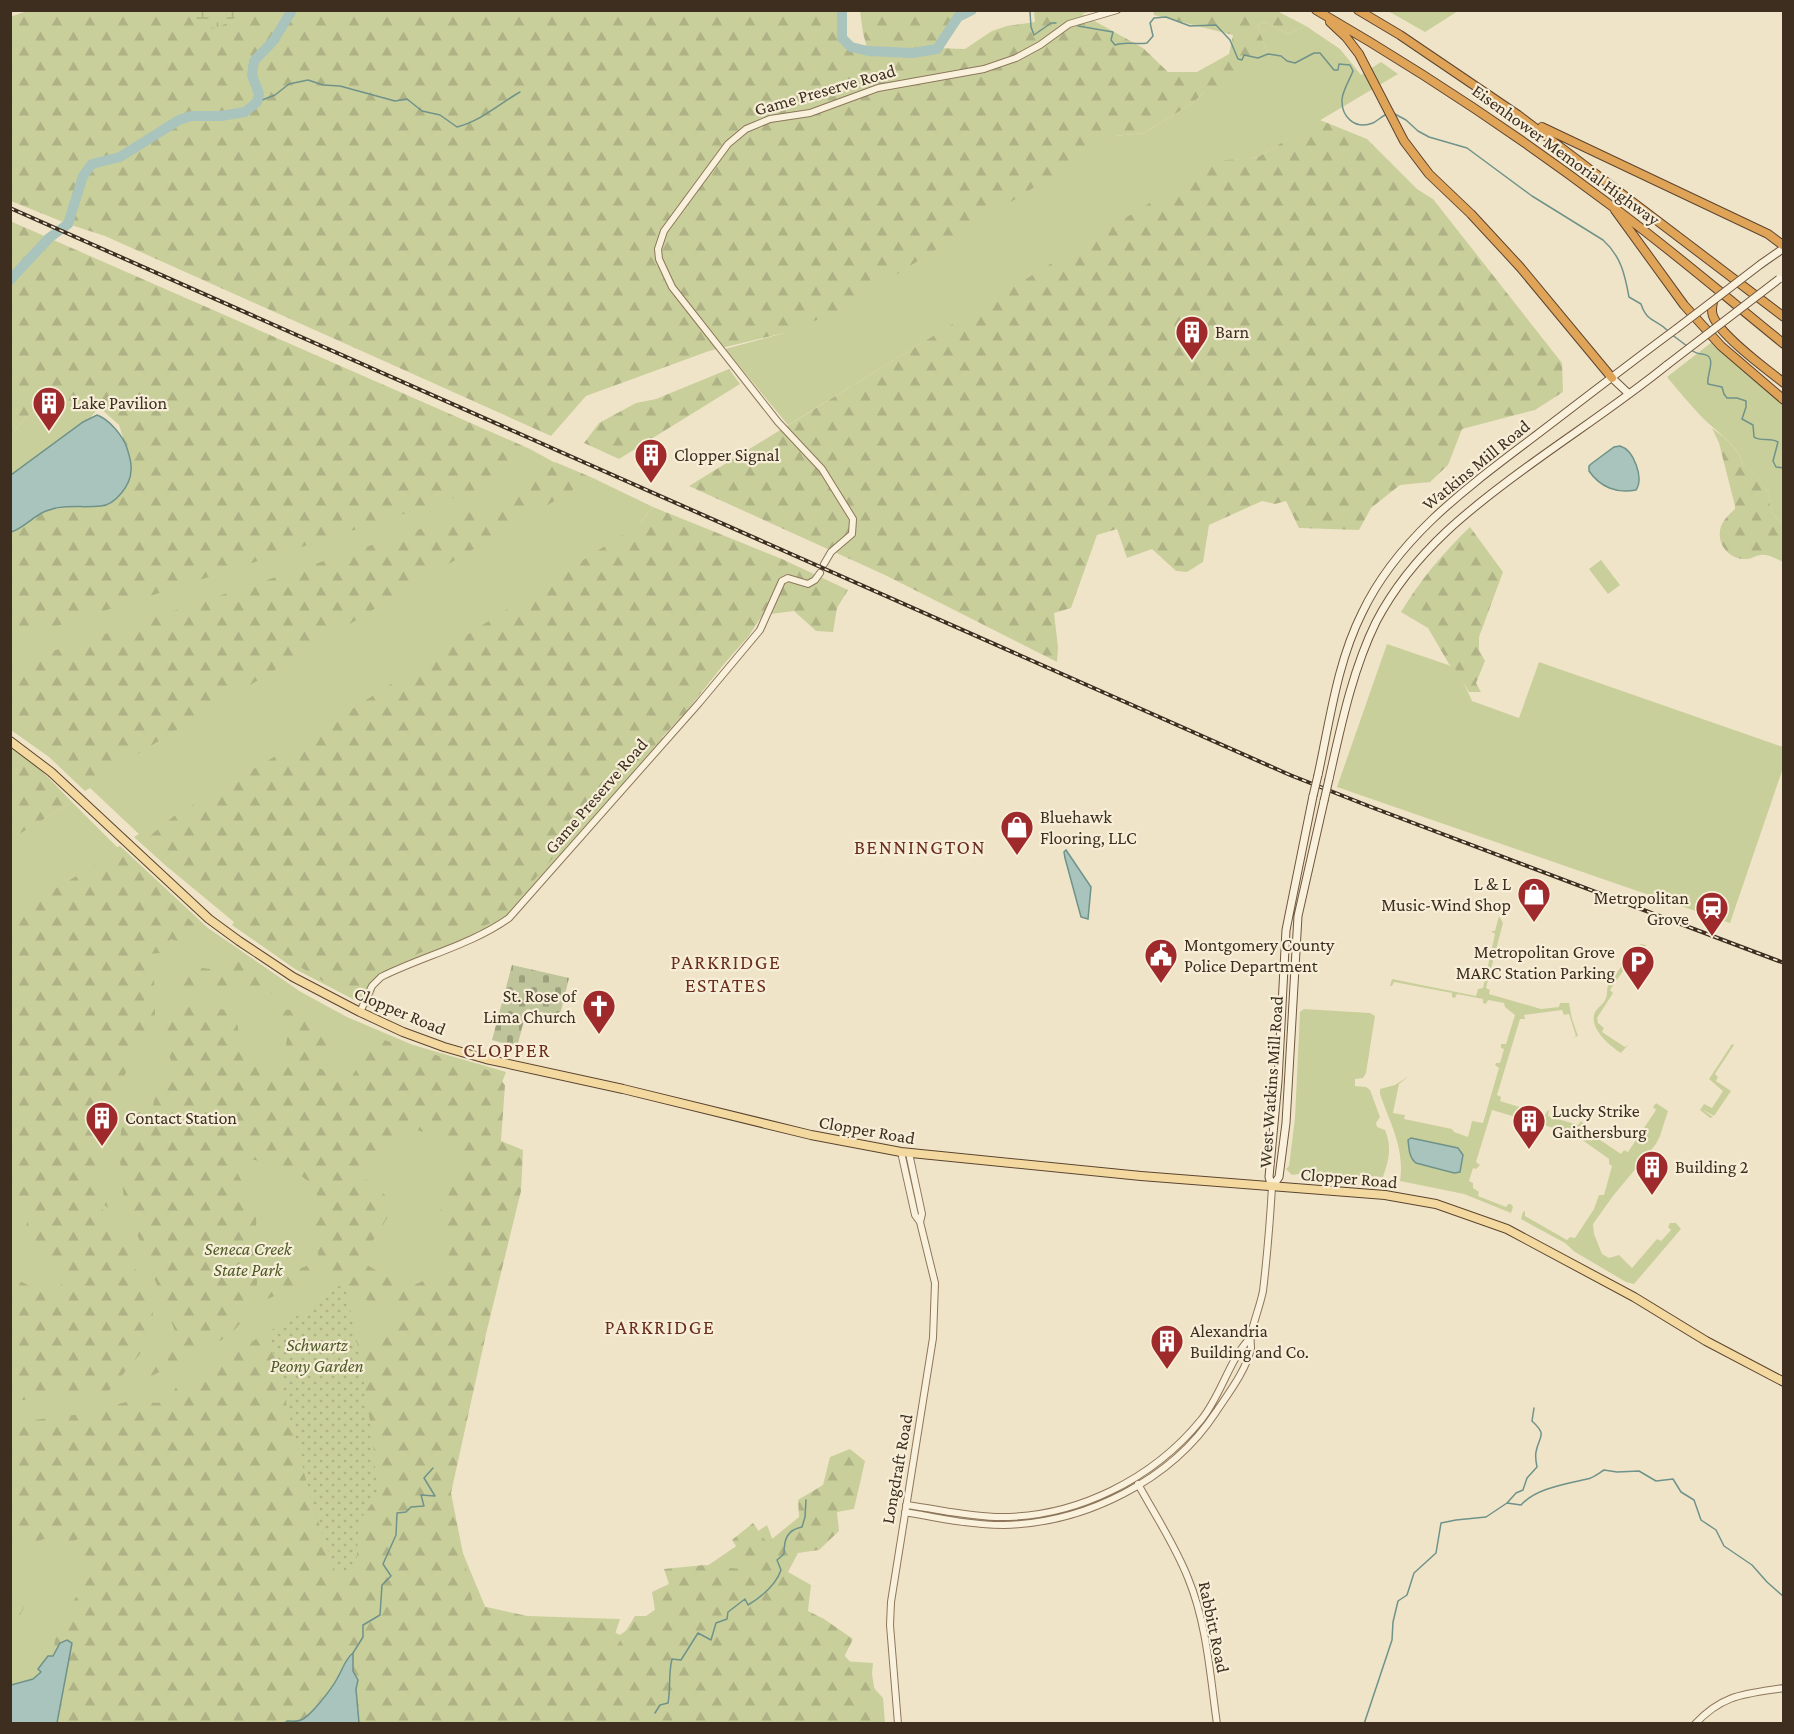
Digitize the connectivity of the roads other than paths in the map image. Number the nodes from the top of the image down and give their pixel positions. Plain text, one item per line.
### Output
1 (1118, 10) edge
2 (1316, 10) edge
3 (1358, 10) edge
4 (1518, 115) junction
5 (1611, 205) junction
6 (1784, 247) edge
7 (1781, 277) edge
8 (1713, 302) junction
9 (1784, 316) edge
10 (1720, 328) junction
11 (1784, 344) edge
12 (1612, 378) junction
13 (1784, 383) edge
14 (1629, 394) junction
15 (1784, 400) edge
16 (824, 564) dead end
17 (820, 573) dead end
18 (10, 741) edge
19 (1313, 796) joint
20 (1324, 801) joint
21 (360, 1012) junction
22 (905, 1153) junction
23 (1272, 1187) junction
24 (1250, 1338) junction
25 (1784, 1382) edge
26 (1134, 1478) junction
27 (1138, 1485) junction
28 (905, 1508) junction
29 (1784, 1688) edge
30 (898, 1724) edge
31 (1217, 1724) edge
32 (1695, 1724) edge

1 - 16 street, Game Preserve Road
2 - 5 highway, Eisenhower Memorial Highway
2 - 12 highway
3 - 4 highway
4 - 6 highway
4 - 9 highway
5 - 11 highway, Eisenhower Memorial Highway
5 - 15 highway
6 - 8 main road, Watkins Mill Road, bridge
7 - 10 main road, Watkins Mill Road, bridge
8 - 10 highway
8 - 12 main road, Watkins Mill Road, bridge
10 - 13 highway
10 - 14 main road, Watkins Mill Road, bridge
12 - 14 main road
12 - 19 main road, Watkins Mill Road, bridge
14 - 20 main road, Watkins Mill Road, bridge
17 - 21 street, Game Preserve Road
18 - 21 main road, Clopper Road
19 - 23 main road, West Watkins Mill Road
20 - 23 main road, West Watkins Mill Road
21 - 22 main road, Clopper Road
22 - 23 main road, Clopper Road
22 - 28 street, Longdraft Road
23 - 24 street
23 - 25 main road, Clopper Road
24 - 26 street
24 - 27 street
26 - 27 street, Rabbitt Road
26 - 28 street
27 - 28 street
27 - 31 street, Rabbitt Road
28 - 30 street, Longdraft Road
29 - 32 street

